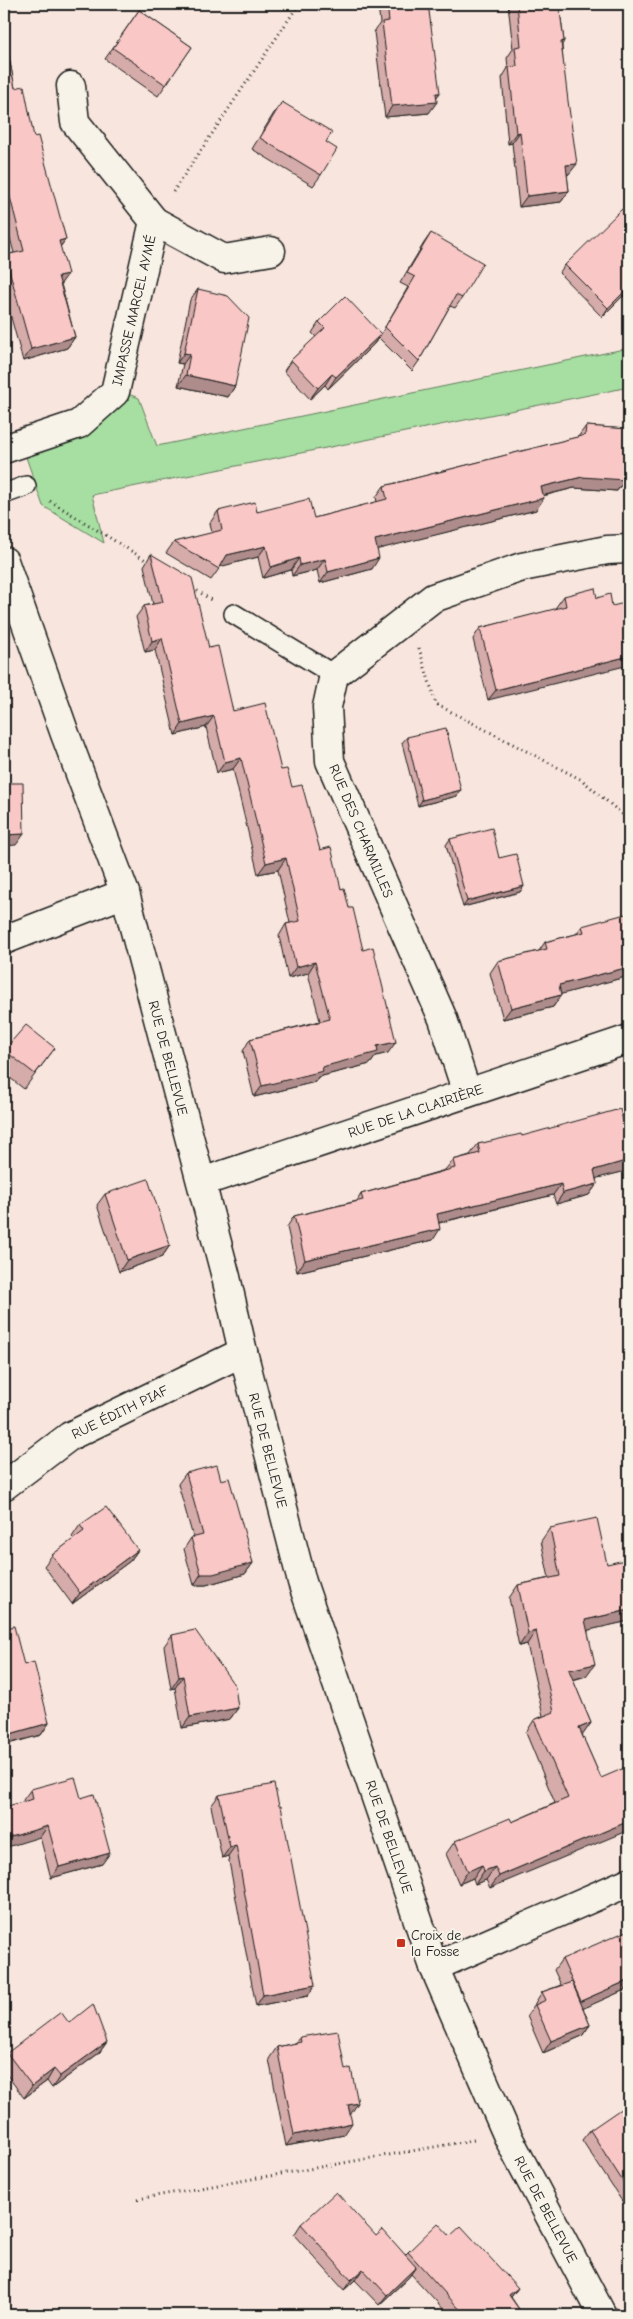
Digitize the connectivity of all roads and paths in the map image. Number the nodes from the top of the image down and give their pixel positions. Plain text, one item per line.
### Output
1 (299, 4) edge
2 (71, 86) dead end
3 (154, 221) junction
4 (271, 251) dead end
5 (4, 449) edge
6 (26, 486) joint
7 (4, 494) edge
8 (629, 549) edge
9 (4, 561) edge
10 (151, 563) edge
11 (184, 583) edge
12 (234, 614) joint
13 (409, 617) junction
14 (334, 674) junction
15 (629, 820) edge
16 (125, 893) junction
17 (4, 940) edge
18 (629, 1039) edge
19 (467, 1093) junction
20 (202, 1182) junction
21 (243, 1352) junction
22 (4, 1486) edge
23 (629, 1882) edge
24 (434, 1967) junction
25 (507, 2134) junction
26 (138, 2199) dead end
27 (602, 2315) edge

1 - 3 path
2 - 3 street, IMPASSE MARCEL AYMÉ
3 - 4 street, IMPASSE MARCEL AYMÉ
3 - 5 street, IMPASSE MARCEL AYMÉ
6 - 7 lane
6 - 10 path
8 - 13 street
9 - 16 street, RUE DE BELLEVUE
11 - 12 path
12 - 14 lane
13 - 14 street
13 - 15 path
14 - 19 street, RUE DES CHARMILLES
16 - 17 street
16 - 20 street, RUE DE BELLEVUE
18 - 19 street, RUE DE LA CLAIRIÈRE
19 - 20 street, RUE DE LA CLAIRIÈRE
20 - 21 street, RUE DE BELLEVUE
21 - 22 street, RUE ÉDITH PIAF
21 - 24 street, RUE DE BELLEVUE
23 - 24 street
24 - 25 street, RUE DE BELLEVUE
25 - 26 path
25 - 27 street, RUE DE BELLEVUE

